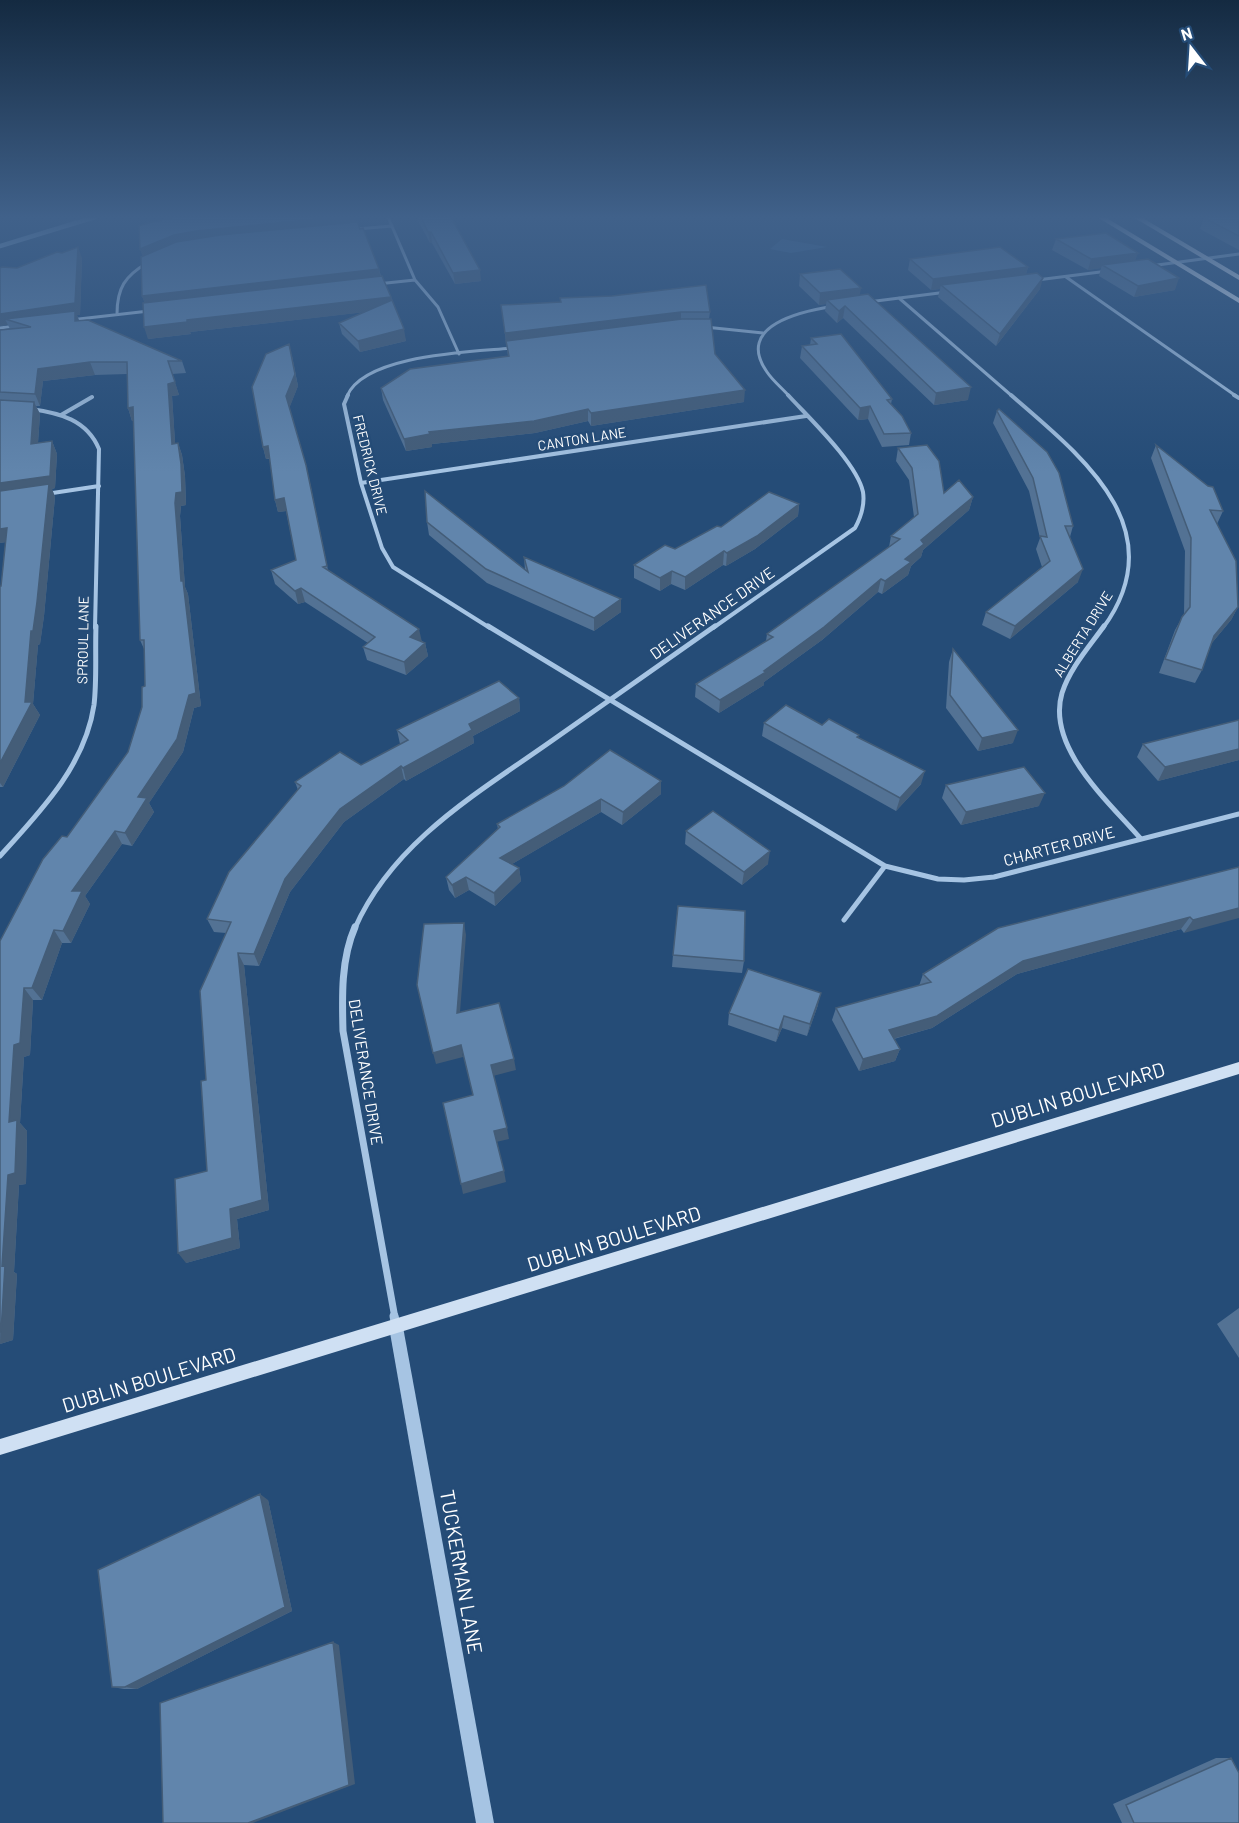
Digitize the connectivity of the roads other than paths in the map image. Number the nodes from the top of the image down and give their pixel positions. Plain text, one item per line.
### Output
1 (116, 302) edge
2 (434, 302) edge
3 (904, 302) edge
4 (1102, 302) edge
5 (844, 305) edge
6 (152, 310) edge
7 (117, 314) junction
8 (59, 321) edge
9 (23, 325) edge
10 (697, 326) edge
11 (0, 328) edge
12 (763, 333) junction
13 (515, 347) edge
14 (459, 354) junction
15 (92, 397) dead end
16 (1239, 398) edge
17 (22, 408) edge
18 (61, 415) junction
19 (806, 416) junction
20 (361, 483) junction
21 (99, 486) junction
22 (44, 494) edge
23 (611, 701) junction
24 (1239, 814) edge
25 (1140, 838) junction
26 (0, 856) edge
27 (885, 866) junction
28 (843, 920) dead end
29 (1239, 1068) edge
30 (396, 1328) junction
31 (0, 1447) edge
32 (484, 1823) edge

1 - 7 street
2 - 14 street
3 - 25 street, ALBERTA DRIVE
4 - 16 street
5 - 12 street
6 - 7 street
7 - 8 street
9 - 11 street
10 - 12 street
12 - 19 street, DELIVERANCE DRIVE
13 - 14 street, FREDRICK DRIVE
14 - 20 street, FREDRICK DRIVE
15 - 18 street
17 - 18 street, SPROUL LANE
18 - 21 street, SPROUL LANE
19 - 20 street, CANTON LANE
19 - 23 street, DELIVERANCE DRIVE
20 - 23 street, FREDRICK DRIVE
21 - 22 street
21 - 26 street, SPROUL LANE
23 - 27 street, CHARTER DRIVE
23 - 30 street, DELIVERANCE DRIVE
24 - 25 street, CHARTER DRIVE
25 - 27 street, CHARTER DRIVE
27 - 28 street
29 - 30 main road, DUBLIN BOULEVARD
30 - 31 main road, DUBLIN BOULEVARD
30 - 32 street, TUCKERMAN LANE

